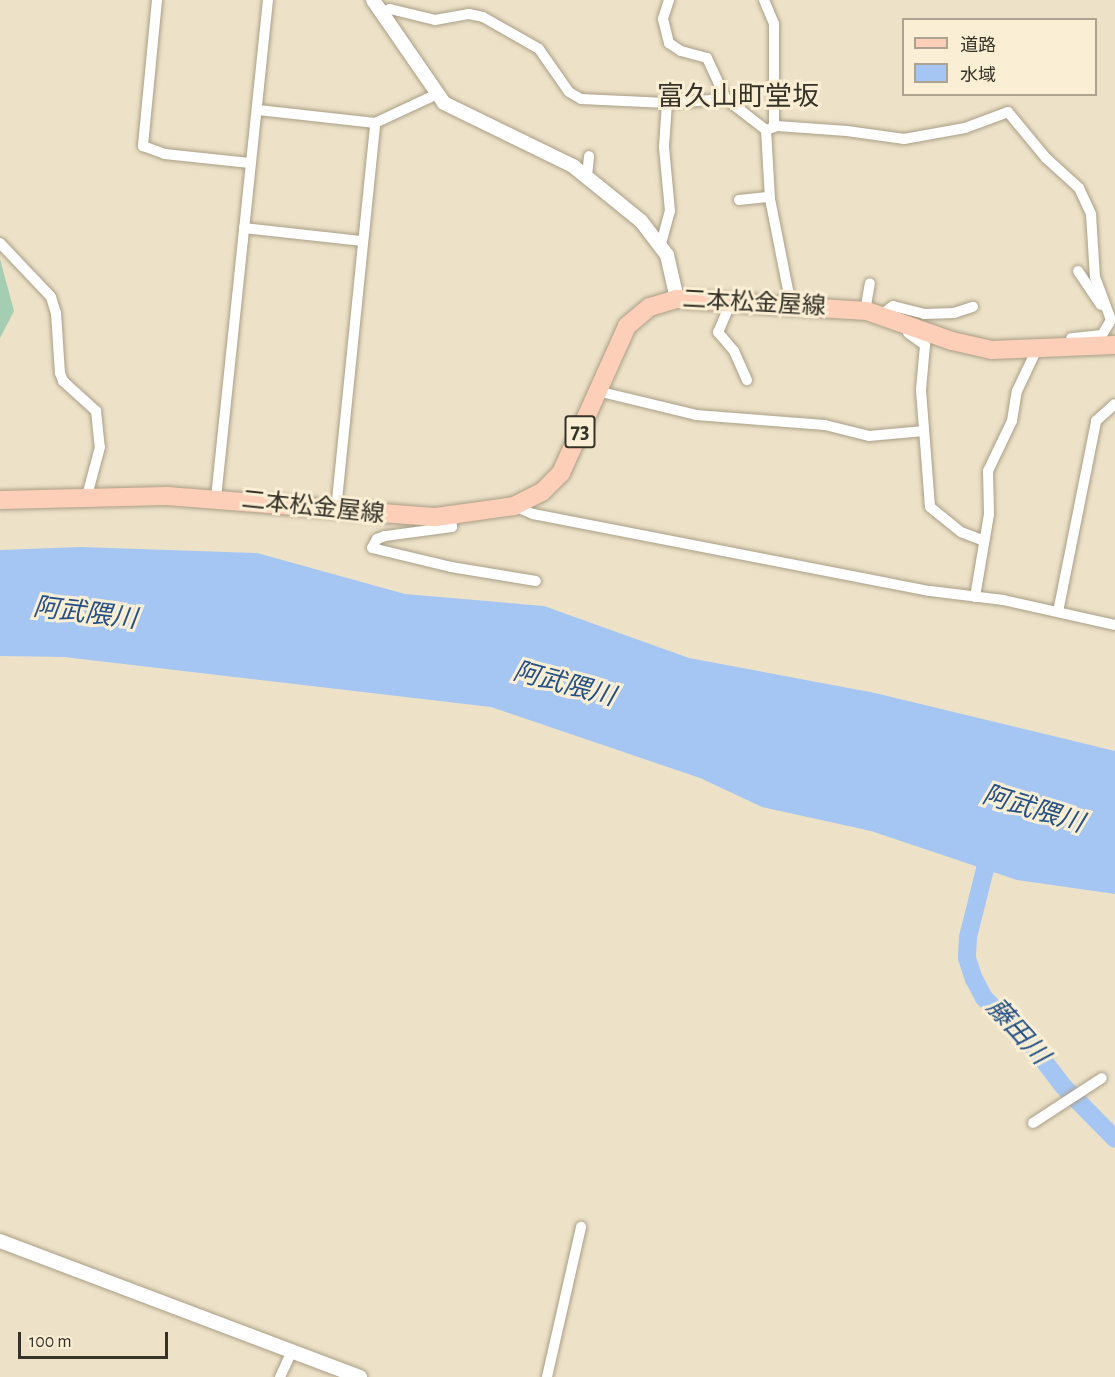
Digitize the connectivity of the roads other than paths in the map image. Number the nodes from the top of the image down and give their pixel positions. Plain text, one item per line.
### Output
1 (157, 0) edge
2 (268, 0) edge
3 (373, 0) edge
4 (669, 0) edge
5 (764, 0) edge
6 (381, 12) junction
7 (435, 95) junction
8 (726, 99) junction
9 (667, 103) junction
10 (258, 110) junction
11 (375, 123) junction
12 (770, 128) junction
13 (589, 156) dead end
14 (250, 163) junction
15 (587, 176) junction
16 (770, 197) junction
17 (739, 200) dead end
18 (244, 228) junction
19 (362, 241) junction
20 (0, 243) edge
21 (662, 244) junction
22 (1078, 271) dead end
23 (870, 283) dead end
24 (677, 299) junction
25 (731, 302) junction
26 (791, 305) junction
27 (973, 307) dead end
28 (1107, 310) junction
29 (880, 315) junction
30 (1115, 345) edge
31 (1044, 350) junction
32 (747, 380) dead end
33 (597, 391) junction
34 (1115, 404) edge
35 (924, 431) junction
36 (87, 496) junction
37 (216, 498) junction
38 (0, 500) edge
39 (514, 506) junction
40 (336, 510) junction
41 (452, 517) junction
42 (984, 541) junction
43 (536, 580) dead end
44 (975, 597) junction
45 (1058, 612) junction
46 (1115, 625) edge
47 (1099, 1080) dead end
48 (1036, 1121) dead end
49 (581, 1227) dead end
50 (0, 1241) edge
51 (292, 1351) junction
52 (342, 1374) edge
53 (280, 1377) edge
54 (360, 1377) edge
55 (547, 1377) edge

1 - 14 street
2 - 10 street
3 - 6 street
4 - 8 street
5 - 12 street
6 - 7 street
6 - 9 street
7 - 11 street
7 - 15 street
8 - 9 street
8 - 12 street
9 - 21 street
10 - 11 street
10 - 14 street
11 - 19 street
12 - 16 street
12 - 28 street
13 - 15 street
14 - 18 street
15 - 21 street
16 - 17 street
16 - 26 street
18 - 19 street
18 - 37 street
19 - 40 street
20 - 36 street
21 - 24 street
22 - 28 street
23 - 29 street
24 - 25 main road, 二本松金屋線 / 73
24 - 33 main road, 二本松金屋線 / 73
25 - 26 main road, 二本松金屋線 / 73
25 - 32 street
26 - 29 main road, 二本松金屋線 / 73
27 - 29 street
28 - 31 street
29 - 31 main road, 二本松金屋線 / 73
29 - 35 street
30 - 31 main road, 二本松金屋線 / 73
31 - 42 street
33 - 35 street
33 - 39 main road, 二本松金屋線 / 73
34 - 45 street
35 - 42 street
36 - 37 main road, 二本松金屋線 / 73
36 - 38 main road, 二本松金屋線 / 73
37 - 40 main road, 二本松金屋線 / 73
39 - 41 main road, 二本松金屋線 / 73
39 - 44 street
40 - 41 main road, 二本松金屋線 / 73
41 - 43 street
42 - 44 street
44 - 45 street
45 - 46 street
47 - 48 street
49 - 55 street
50 - 51 street
51 - 52 street
51 - 53 street
52 - 54 street

